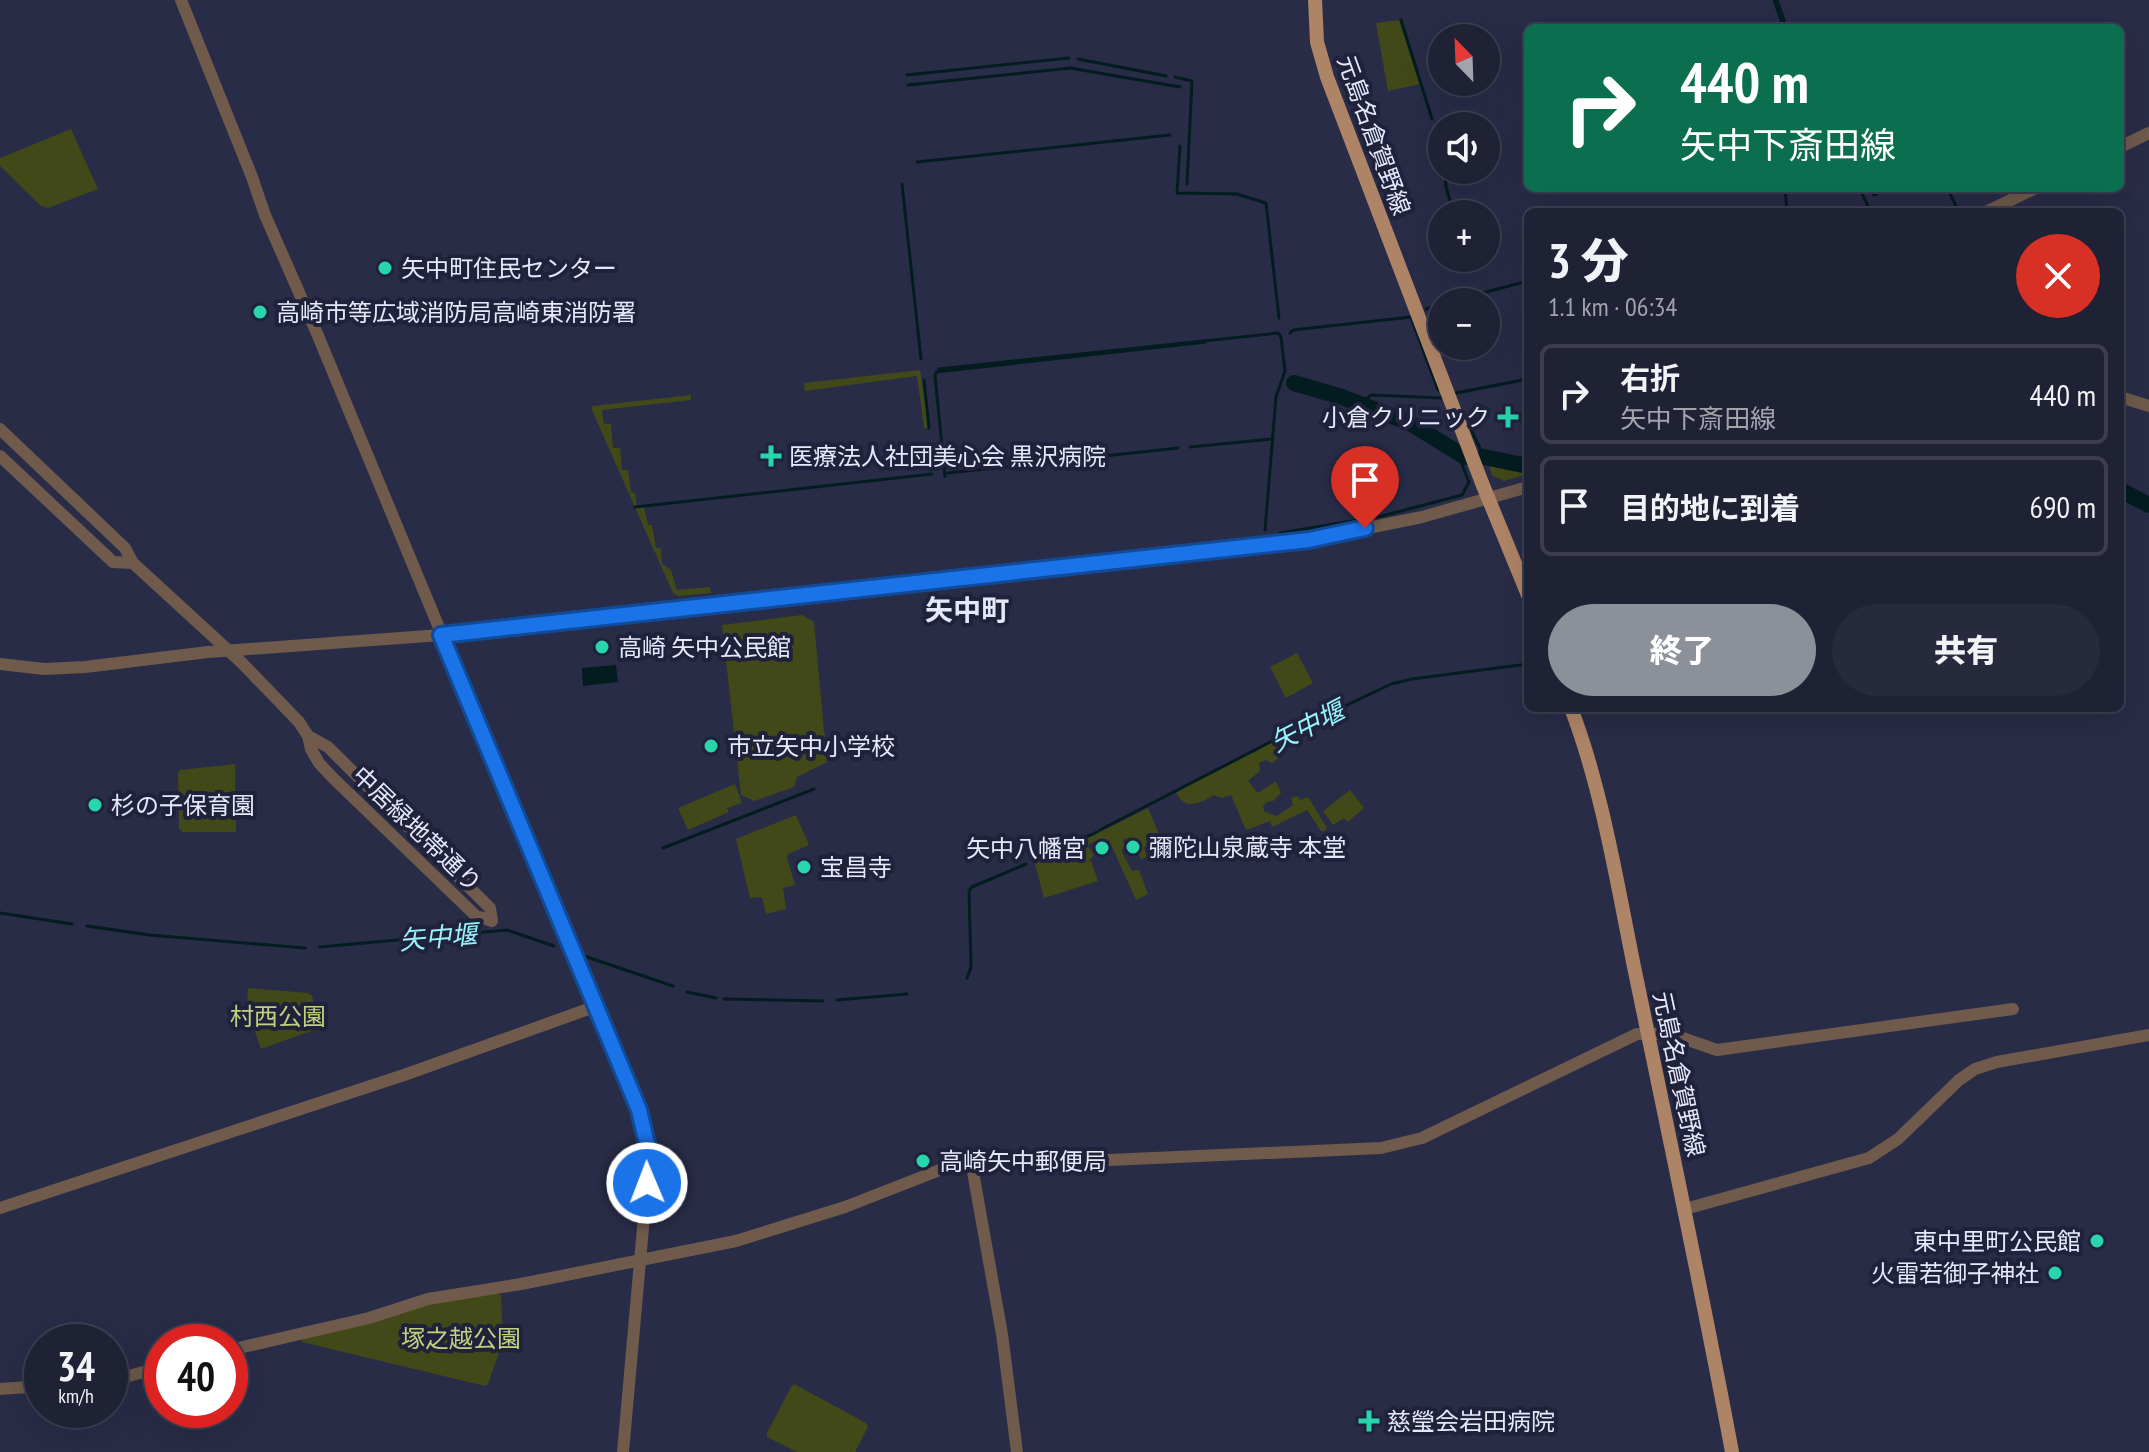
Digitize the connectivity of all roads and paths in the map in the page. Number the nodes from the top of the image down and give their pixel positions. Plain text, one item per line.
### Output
1 (181, 0) edge
2 (1315, 0) edge
3 (2149, 133) edge
4 (2124, 145) edge
5 (2028, 192) edge
6 (1994, 208) edge
7 (2124, 398) edge
8 (2149, 406) edge
9 (0, 429) edge
10 (0, 456) edge
11 (1524, 488) edge
12 (1489, 498) junction
13 (133, 563) junction
14 (1524, 585) edge
15 (441, 635) junction
16 (229, 650) junction
17 (0, 664) edge
18 (1572, 712) edge
19 (308, 736) junction
20 (594, 1007) junction
21 (2013, 1009) dead end
22 (1648, 1032) junction
23 (2149, 1035) edge
24 (971, 1161) junction
25 (0, 1208) edge
26 (1685, 1209) junction
27 (640, 1262) junction
28 (248, 1346) edge
29 (24, 1387) edge
30 (0, 1389) edge
31 (623, 1452) edge
32 (1017, 1452) edge
33 (1732, 1452) edge

1 - 15 street
2 - 12 main road, 元島名倉賀野線
3 - 4 street
5 - 6 street
7 - 8 street
9 - 13 street, 中居緑地帯通り
10 - 13 street, 中居緑地帯通り
11 - 12 street
12 - 14 main road, 元島名倉賀野線
12 - 15 street
13 - 16 street, 中居緑地帯通り
15 - 16 street
15 - 20 street
16 - 17 street
16 - 19 street, 中居緑地帯通り
18 - 22 main road, 元島名倉賀野線
19 - 19 street, 中居緑地帯通り
20 - 25 street
20 - 27 street
21 - 22 street
22 - 24 street
22 - 26 main road, 元島名倉賀野線
23 - 26 street
24 - 27 street
24 - 32 street
26 - 33 main road, 元島名倉賀野線
27 - 28 street
27 - 31 street
29 - 30 street

